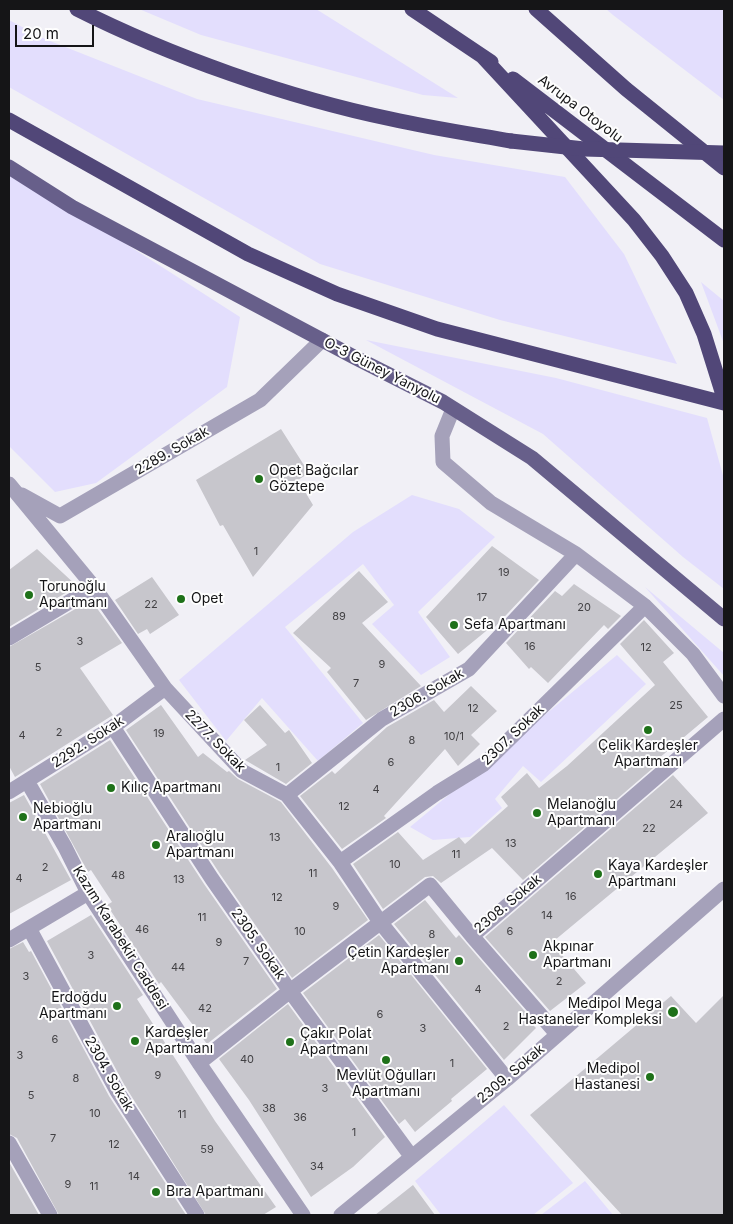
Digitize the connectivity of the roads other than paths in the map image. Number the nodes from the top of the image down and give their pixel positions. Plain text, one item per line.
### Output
1 (77, 9) edge
2 (412, 9) edge
3 (536, 9) edge
4 (482, 56) junction
5 (9, 120) edge
6 (724, 153) edge
7 (9, 167) edge
8 (724, 168) edge
9 (724, 240) edge
10 (322, 340) junction
11 (724, 398) edge
12 (724, 403) edge
13 (453, 409) junction
14 (11, 489) edge
15 (576, 554) junction
16 (94, 587) junction
17 (645, 606) junction
18 (724, 619) edge
19 (9, 638) edge
20 (165, 688) junction
21 (724, 696) edge
22 (724, 719) edge
23 (113, 727) junction
24 (27, 782) junction
25 (9, 792) edge
26 (287, 795) junction
27 (340, 862) junction
28 (724, 889) edge
29 (88, 893) junction
30 (380, 922) junction
31 (29, 928) junction
32 (472, 936) junction
33 (9, 940) edge
34 (290, 990) junction
35 (557, 1034) junction
36 (198, 1063) junction
37 (507, 1079) junction
38 (9, 1143) edge
39 (411, 1156) junction
40 (50, 1215) edge
41 (197, 1215) edge
42 (303, 1215) edge
43 (341, 1215) edge

1 - 6 highway, bridge
2 - 4 highway, Avrupa Otoyolu
3 - 8 highway
4 - 9 highway, Avrupa Otoyolu
4 - 11 highway
5 - 12 highway
7 - 10 main road, O-3 Güney Yanyolu
10 - 13 main road, O-3 Güney Yanyolu
10 - 14 street, 2289. Sokak
13 - 15 street
13 - 18 main road, O-3 Güney Yanyolu
14 - 16 street, 2277. Sokak
15 - 17 street
15 - 26 street, 2306. Sokak
16 - 19 street
16 - 20 street, 2277. Sokak
17 - 21 street
17 - 27 street, 2307. Sokak
20 - 23 street, 2292. Sokak
20 - 26 street, 2277. Sokak
22 - 32 street, 2308. Sokak
23 - 24 street, 2292. Sokak
23 - 34 street, 2305. Sokak
24 - 25 street, 2292. Sokak
24 - 29 street, Kazım Karabekir Caddesi
26 - 27 street, 2277. Sokak
27 - 30 street, 2277. Sokak
28 - 35 street, 2309. Sokak
29 - 31 street
29 - 36 street, Kazım Karabekir Caddesi
30 - 32 street, 2308. Sokak
30 - 34 street, 2308. Sokak
30 - 37 street, 2277. Sokak
31 - 33 street
31 - 41 street, 2304. Sokak
32 - 35 street
34 - 36 street, 2308. Sokak
34 - 39 street, 2305. Sokak
35 - 37 street, 2309. Sokak
36 - 42 street, Kazım Karabekir Caddesi
37 - 39 street, 2309. Sokak
38 - 40 street
39 - 43 street, 2309. Sokak

